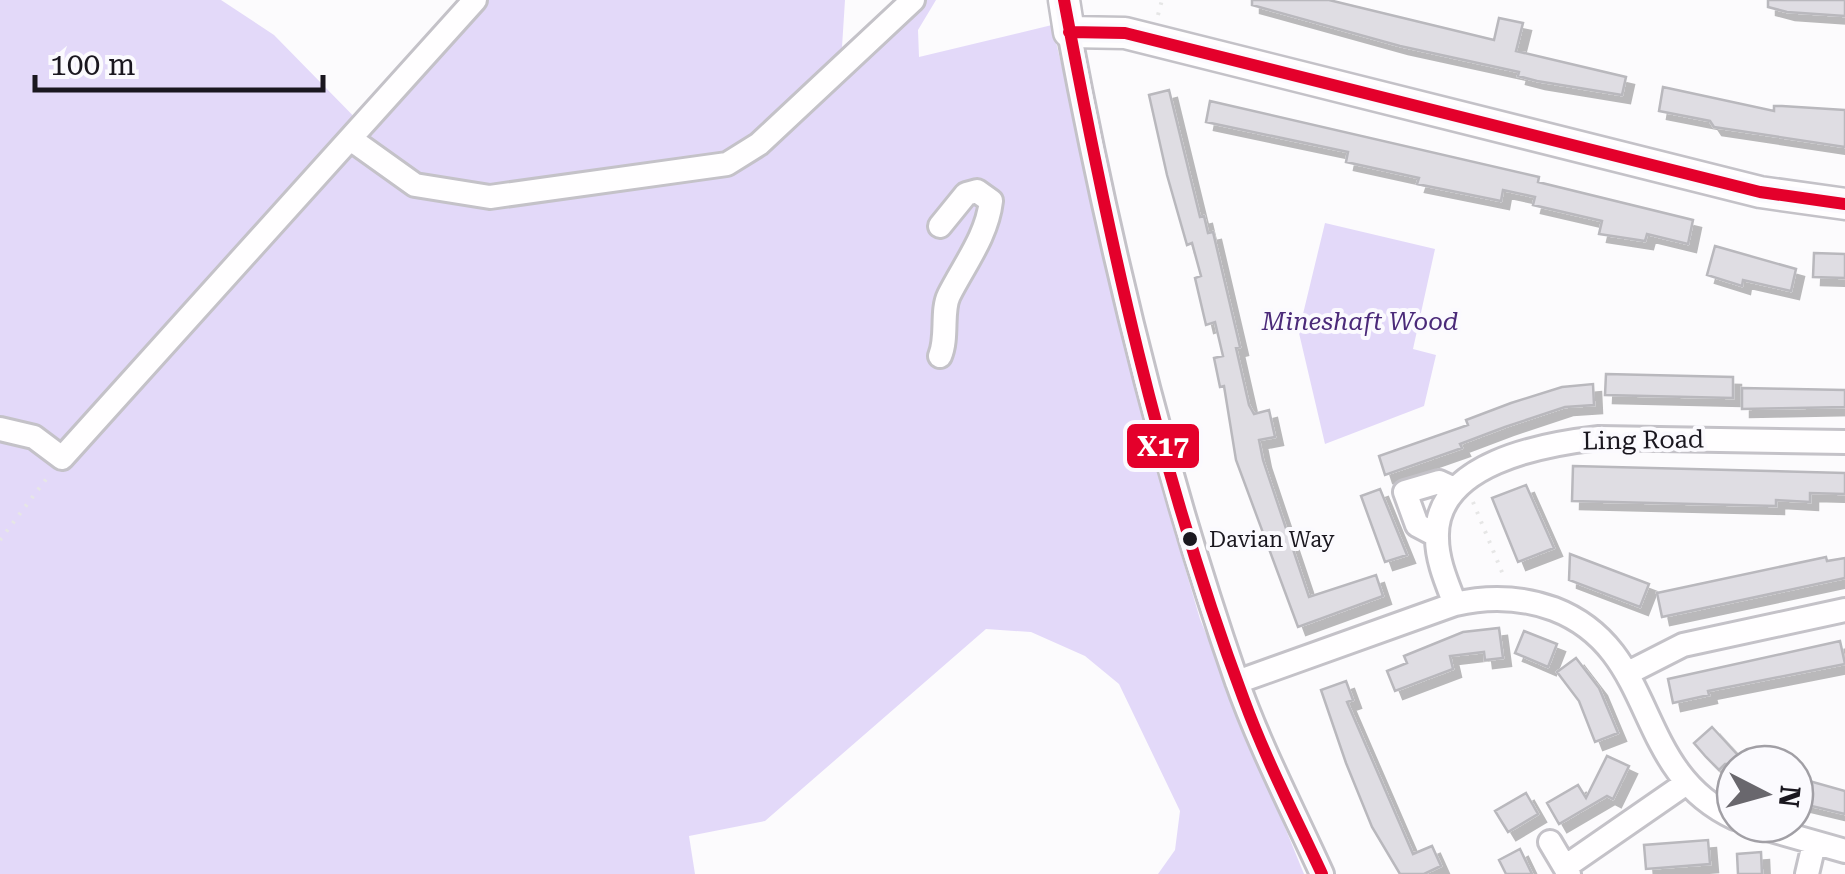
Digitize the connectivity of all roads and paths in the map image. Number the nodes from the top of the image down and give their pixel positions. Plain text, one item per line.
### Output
1 (475, 0) edge
2 (913, 0) edge
3 (1064, 0) edge
4 (1069, 32) junction
5 (352, 140) junction
6 (1845, 204) edge
7 (940, 226) dead end
8 (940, 356) dead end
9 (0, 429) edge
10 (1845, 442) edge
11 (62, 458) junction
12 (1459, 484) junction
13 (1436, 534) junction
14 (0, 540) edge
15 (1513, 599) junction
16 (1455, 604) junction
17 (1845, 610) edge
18 (1628, 673) junction
19 (1237, 682) junction
20 (1685, 784) junction
21 (1715, 809) edge
22 (1550, 842) dead end
23 (1814, 844) joint
24 (1845, 851) edge
25 (1567, 871) edge
26 (1322, 874) edge
27 (1806, 874) edge

1 - 5 street
2 - 5 street
3 - 4 main road
4 - 6 main road
4 - 19 street
5 - 11 street
7 - 8 street
9 - 11 street
10 - 12 street, Ling Road
11 - 14 path
12 - 13 street
12 - 13 street, Ling Road
12 - 15 path
13 - 16 street
15 - 16 street
15 - 18 street
16 - 19 street
17 - 18 street
18 - 20 street
19 - 26 street
20 - 21 street
20 - 25 street
22 - 25 street
23 - 24 street
23 - 27 street

